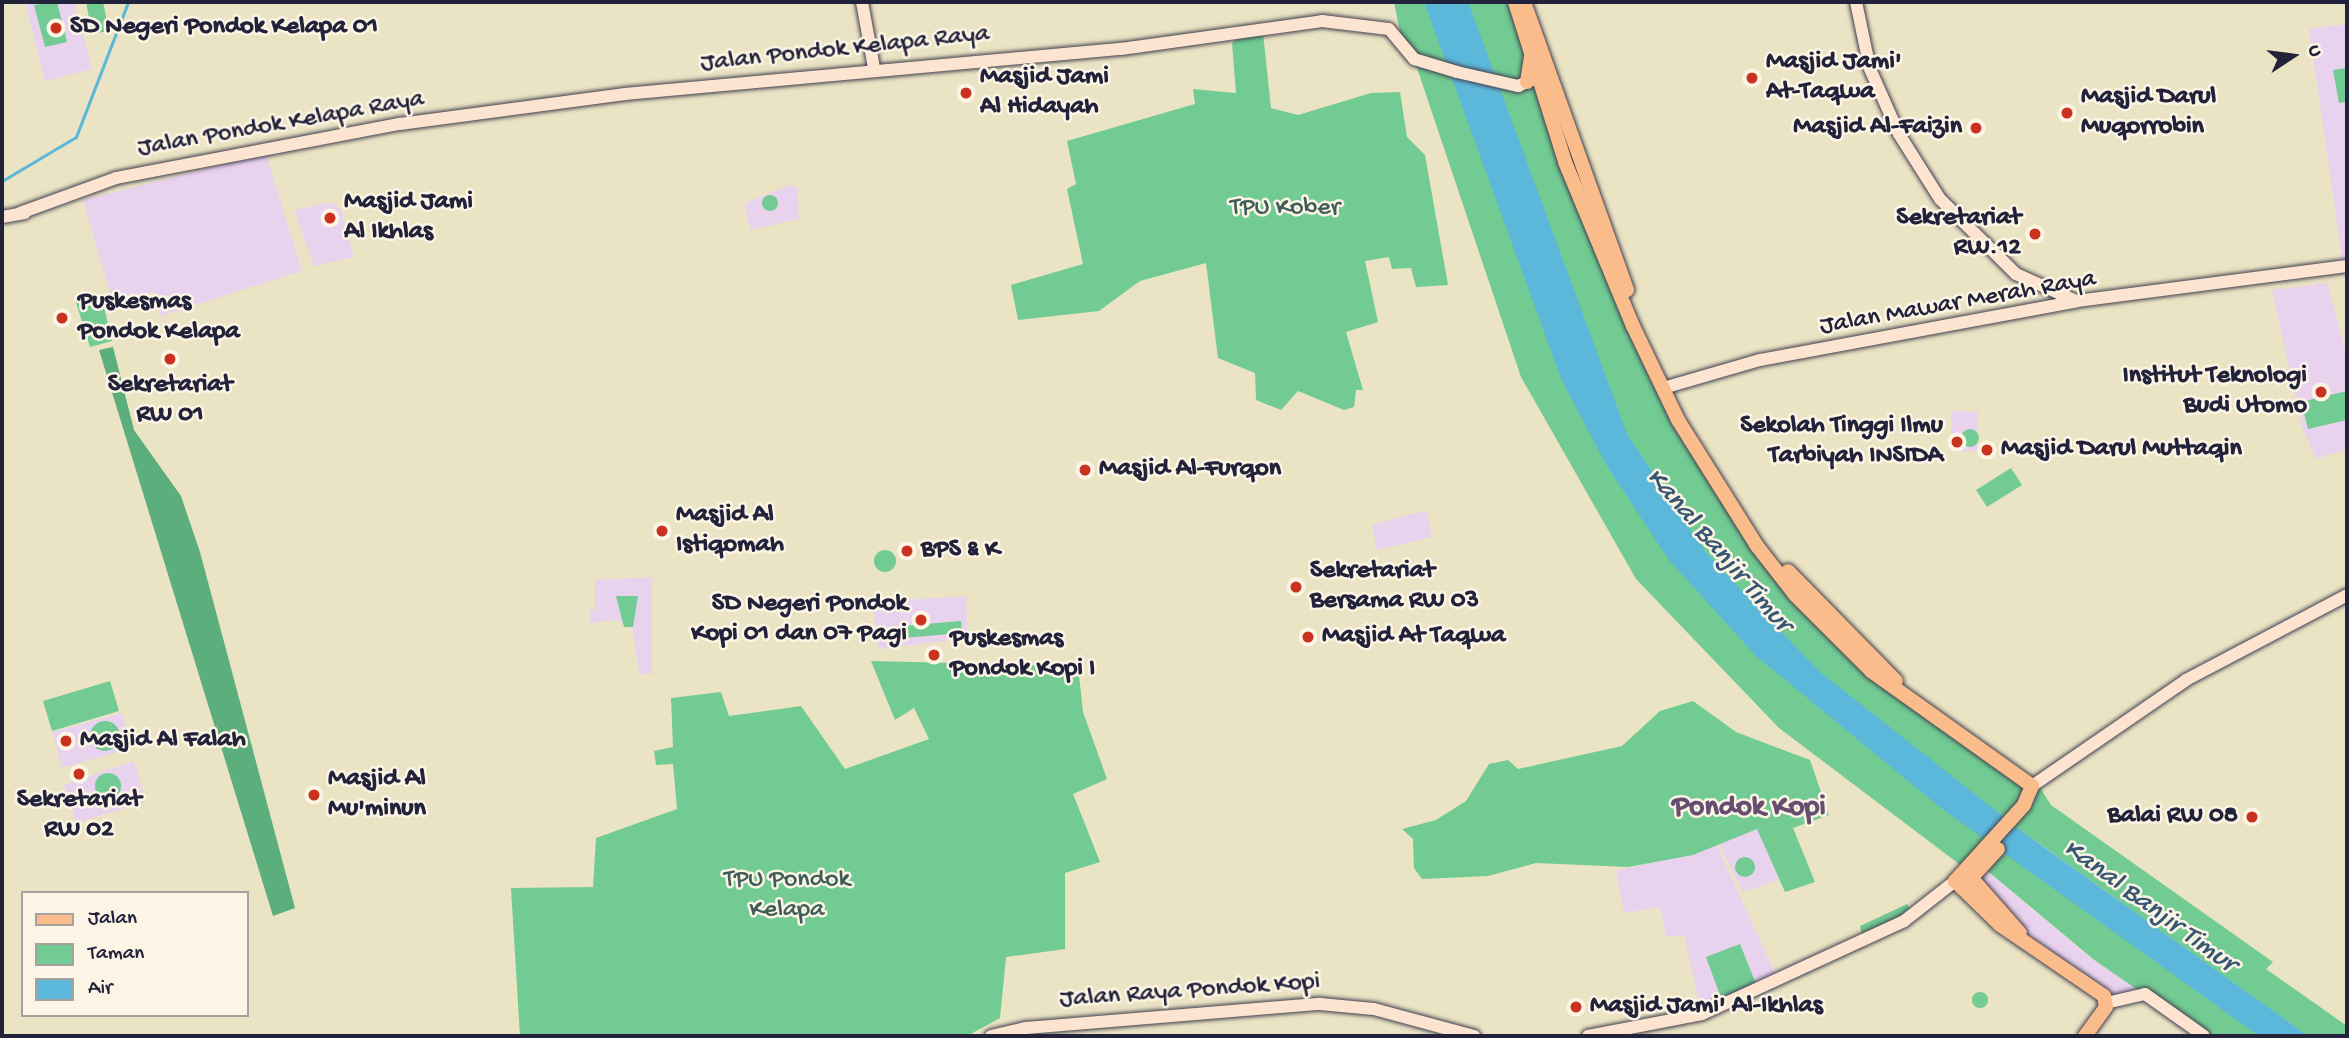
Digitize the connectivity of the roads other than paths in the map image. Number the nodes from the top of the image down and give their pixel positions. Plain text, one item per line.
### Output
1 (862, 2) edge
2 (1515, 2) edge
3 (1524, 2) edge
4 (1856, 2) edge
5 (874, 68) junction
6 (1533, 77) junction
7 (2, 217) edge
8 (2347, 267) edge
9 (2037, 286) junction
10 (2077, 301) junction
11 (2032, 312) junction
12 (1667, 387) junction
13 (2347, 595) edge
14 (2033, 782) junction
15 (1966, 877) junction
16 (2106, 1003) junction
17 (992, 1036) edge
18 (1474, 1036) edge
19 (1588, 1036) edge
20 (2085, 1036) edge
21 (2204, 1036) edge

1 - 5 street
2 - 6 main road
3 - 6 main road
4 - 9 street
5 - 6 street, Jalan Pondok Kelapa Raya
5 - 7 street, Jalan Pondok Kelapa Raya
6 - 12 main road
8 - 10 street, Jalan Mawar Merah Raya
9 - 10 street
9 - 11 street
10 - 11 street, Jalan Mawar Merah Raya
11 - 12 street, Jalan Mawar Merah Raya
12 - 14 main road
13 - 14 street
14 - 15 main road
15 - 16 main road
15 - 19 street
16 - 20 main road
16 - 21 street
17 - 18 street, Jalan Raya Pondok Kopi

